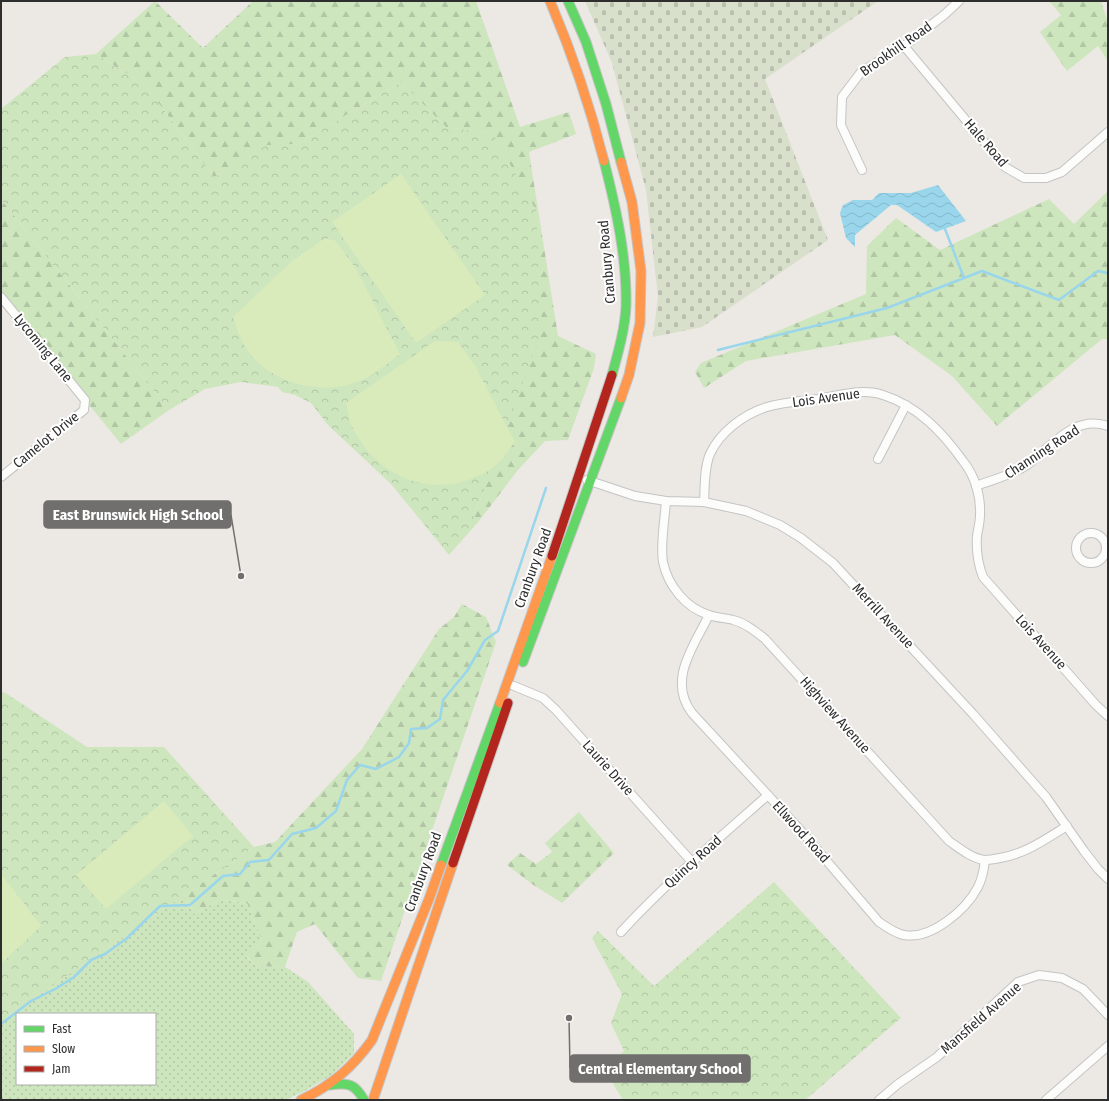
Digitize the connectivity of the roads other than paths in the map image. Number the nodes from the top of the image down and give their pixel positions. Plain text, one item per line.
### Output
1 (550, 1) edge
2 (568, 1) edge
3 (574, 1) edge
4 (959, 1) edge
5 (586, 42) junction
6 (904, 46) junction
7 (1108, 132) edge
8 (862, 170) dead end
9 (1, 298) edge
10 (85, 400) joint
11 (906, 405) junction
12 (1108, 426) edge
13 (878, 459) dead end
14 (1, 477) edge
15 (578, 478) junction
16 (591, 482) junction
17 (976, 486) junction
18 (666, 501) junction
19 (704, 502) junction
20 (1102, 559) dead end
21 (1108, 565) edge
22 (709, 615) junction
23 (514, 686) junction
24 (1108, 716) edge
25 (768, 795) junction
26 (1067, 826) junction
27 (985, 860) junction
28 (692, 862) junction
29 (1108, 879) edge
30 (621, 932) dead end
31 (1108, 1015) edge
32 (1108, 1046) edge
33 (329, 1085) junction
34 (301, 1100) edge
35 (364, 1100) edge
36 (374, 1100) edge
37 (879, 1100) edge
38 (1046, 1100) edge

1 - 15 main road, Cranbury Road
2 - 5 main road, Cranbury Road
3 - 5 main road
4 - 6 street, Brookhill Road
5 - 16 main road, Cranbury Road
6 - 7 street, Hale Road
6 - 8 street, Brookhill Road
9 - 10 street, Lycoming Lane
10 - 14 street, Camelot Drive
11 - 13 street
11 - 17 street, Lois Avenue
11 - 19 street, Lois Avenue
12 - 17 street, Channing Road
15 - 16 street, Merrill Avenue
15 - 33 main road, Cranbury Road
16 - 18 street, Merrill Avenue
16 - 23 main road, Cranbury Road
17 - 24 street, Lois Avenue
18 - 19 street, Merrill Avenue
18 - 22 street, Highview Avenue
19 - 26 street, Merrill Avenue
20 - 21 street
22 - 25 street, Ellwood Road
22 - 27 street, Highview Avenue
23 - 28 street, Laurie Drive
23 - 36 main road, Cranbury Road
25 - 27 street, Ellwood Road
25 - 28 street, Quincy Road
26 - 27 street
26 - 29 street, Merrill Avenue
28 - 30 street, Quincy Road
31 - 37 street, Mansfield Avenue
32 - 38 street
33 - 34 main road, Cranbury Road
33 - 35 main road

